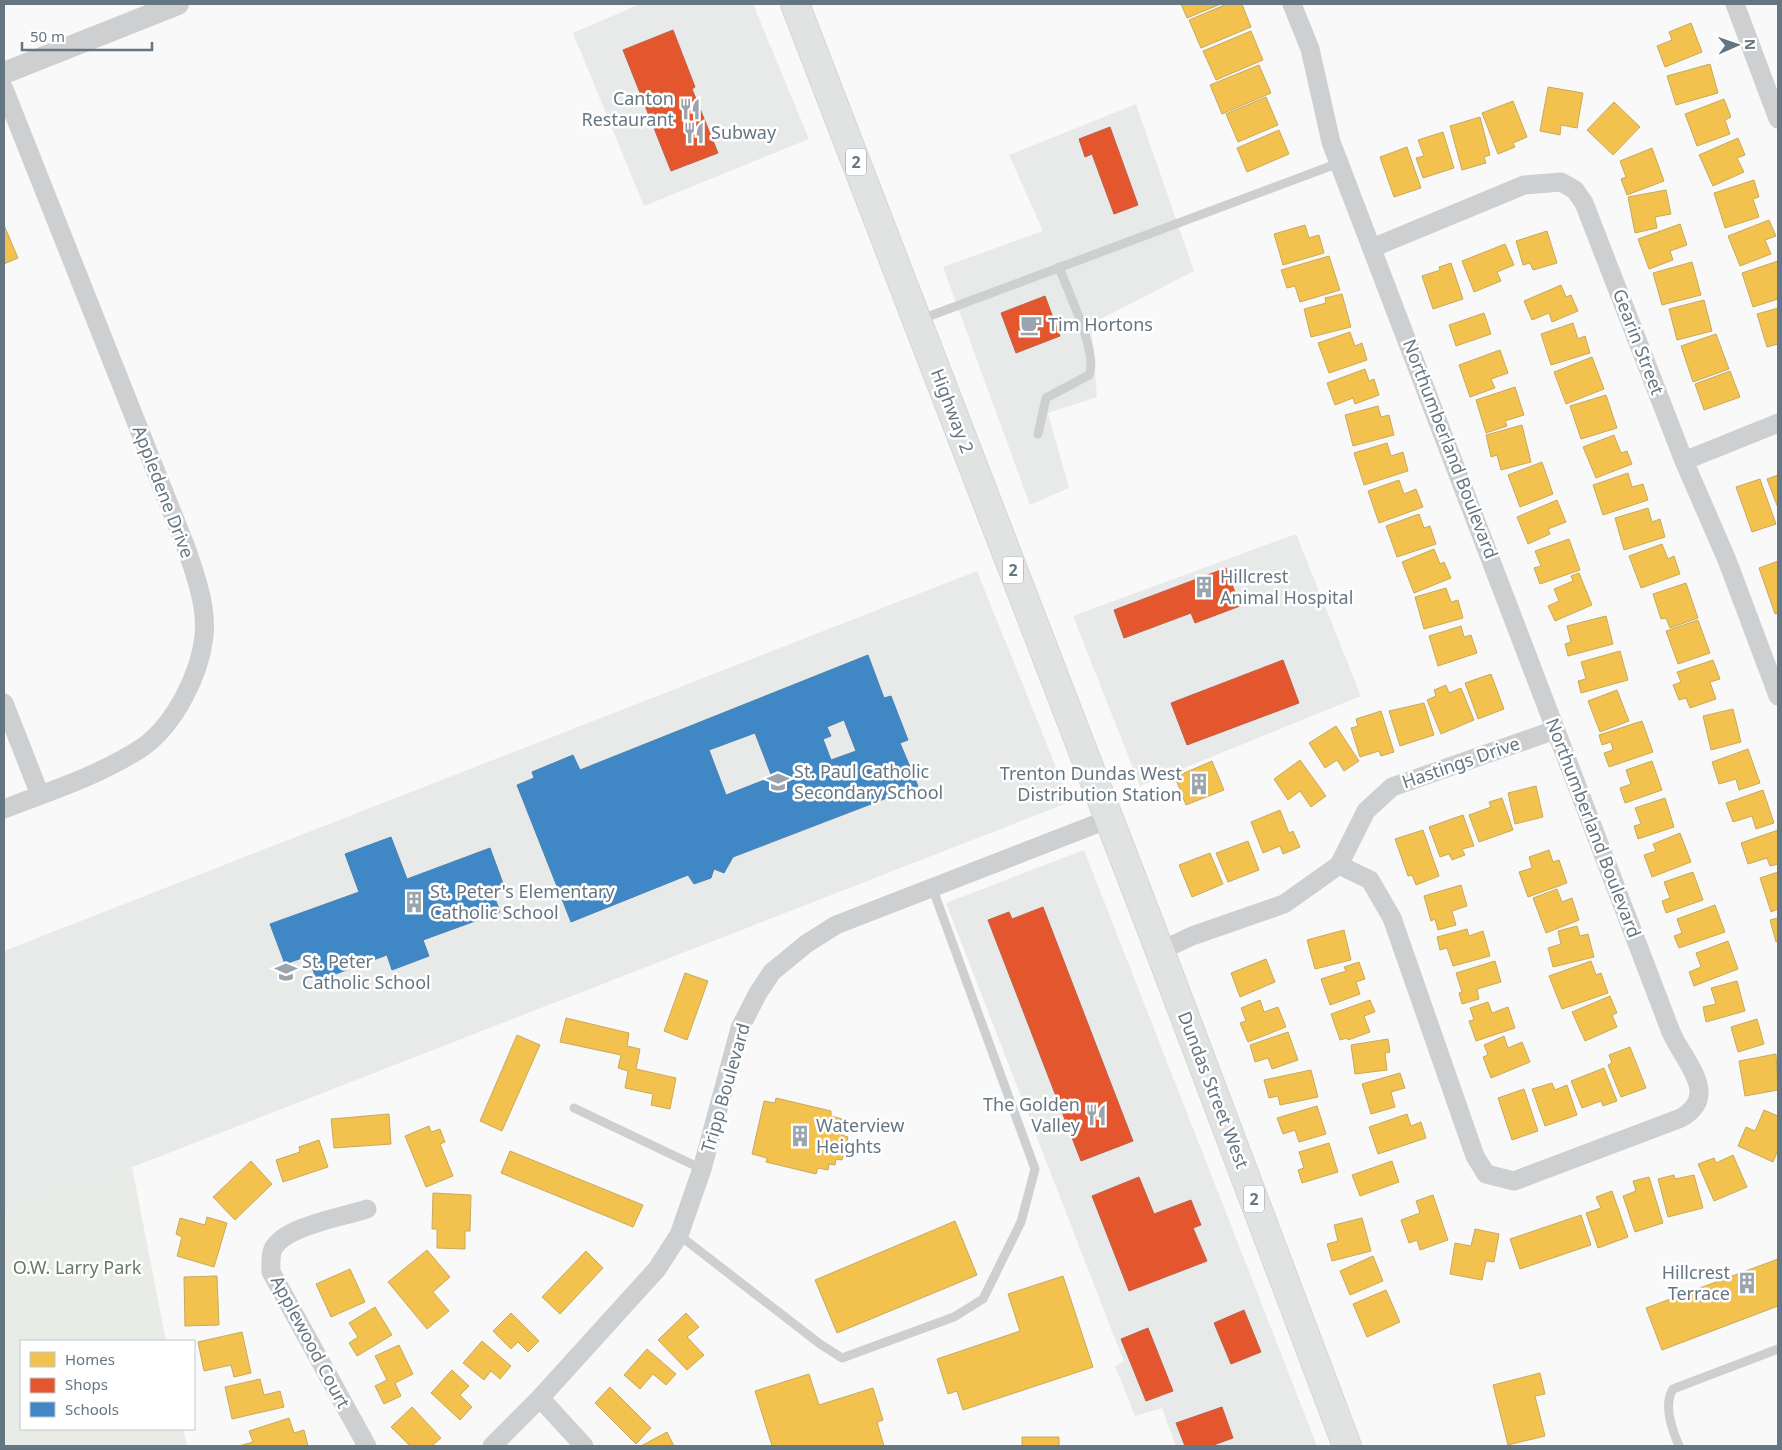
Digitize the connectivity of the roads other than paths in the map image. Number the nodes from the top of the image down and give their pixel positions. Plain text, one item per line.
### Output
1 (178, 4) edge
2 (794, 4) edge
3 (1292, 4) edge
4 (1735, 4) edge
5 (4, 73) edge
6 (4, 89) edge
7 (1773, 90) edge
8 (1778, 119) edge
9 (1339, 163) junction
10 (1372, 248) junction
11 (1059, 267) junction
12 (917, 321) junction
13 (1778, 423) edge
14 (1038, 434) dead end
15 (1684, 461) junction
16 (1772, 658) edge
17 (1778, 696) edge
18 (4, 703) edge
19 (1555, 730) junction
20 (40, 795) junction
21 (4, 809) edge
22 (1109, 819) junction
23 (1340, 865) junction
24 (932, 886) junction
25 (1160, 951) junction
26 (574, 1108) dead end
27 (702, 1169) junction
28 (367, 1210) dead end
29 (679, 1235) junction
30 (1778, 1348) edge
31 (540, 1398) junction
32 (367, 1446) edge
33 (492, 1446) edge
34 (584, 1446) edge
35 (1347, 1446) edge
36 (1679, 1446) edge

1 - 5 street
2 - 12 main road, Highway 2 / 2
3 - 9 street, Northumberland Boulevard
4 - 7 street
6 - 20 street, Appledene Drive
7 - 8 street
9 - 10 street, Northumberland Boulevard
9 - 11 lane
10 - 15 street, Gearin Street
10 - 19 street, Northumberland Boulevard
11 - 12 lane
11 - 14 lane
12 - 22 main road, Highway 2 / 2
13 - 15 street
15 - 16 street, Gearin Street
16 - 17 street, Gearin Street
18 - 20 street
19 - 23 street, Hastings Drive
19 - 23 street, Northumberland Boulevard
20 - 21 street, Appledene Drive
22 - 24 street, Tripp Boulevard
22 - 25 main road, Dundas Street West / 2
23 - 25 street, Hastings Drive
24 - 27 street, Tripp Boulevard
24 - 29 lane
25 - 35 main road, Dundas Street West / 2
26 - 27 lane
27 - 29 street, Tripp Boulevard
28 - 32 street, Applewood Court
29 - 31 street, Tripp Boulevard
30 - 36 lane
31 - 33 street, Tripp Boulevard
31 - 34 street

